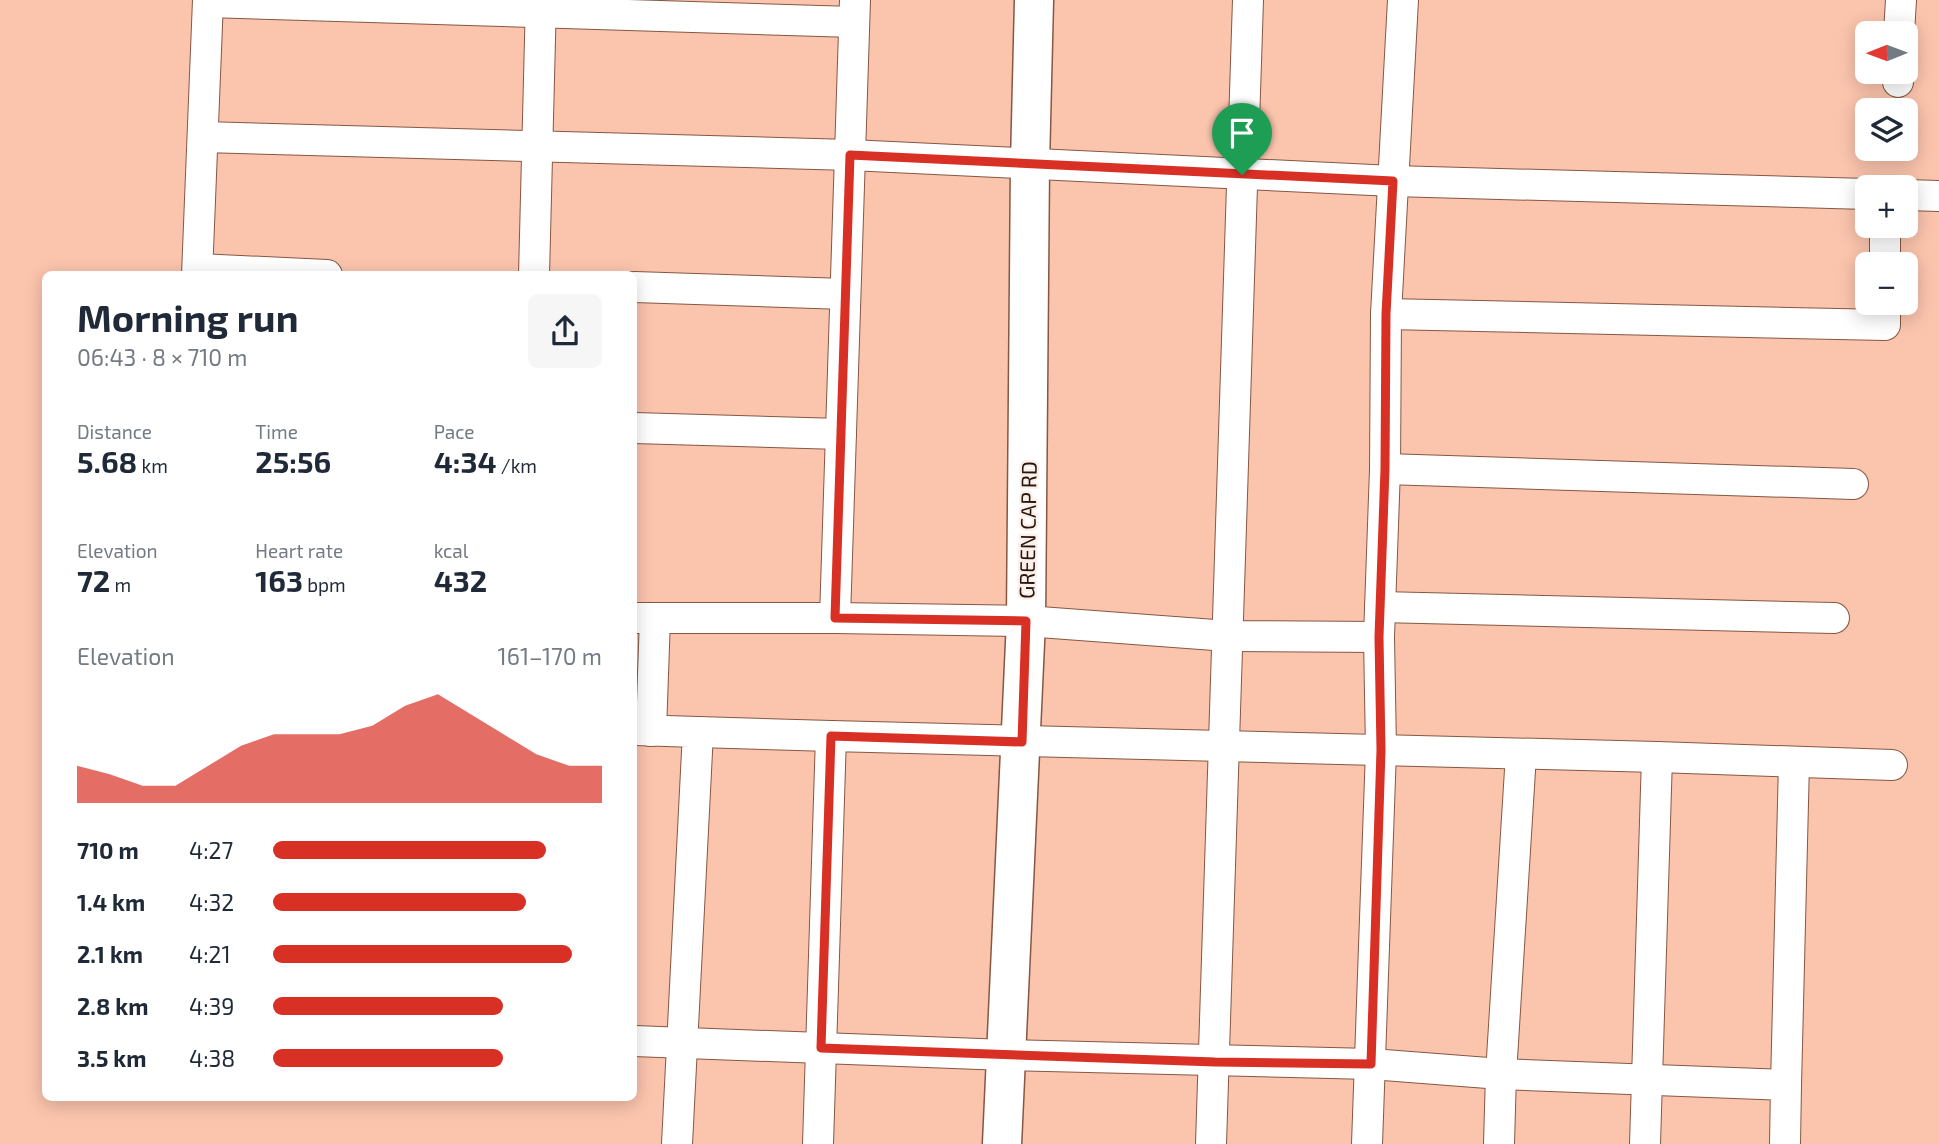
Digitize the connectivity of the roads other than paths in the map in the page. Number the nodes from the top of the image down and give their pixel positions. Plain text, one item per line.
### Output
1 (1034, 0) edge
2 (1248, 0) edge
3 (1403, 0) edge
4 (1900, 0) edge
5 (208, 1) edge
6 (541, 6) edge
7 (855, 11) edge
8 (1899, 21) edge
9 (203, 137) junction
10 (537, 148) junction
11 (850, 155) junction
12 (1030, 164) junction
13 (1242, 175) junction
14 (1393, 181) junction
15 (1855, 194) edge
16 (1918, 195) edge
17 (1939, 196) edge
18 (197, 271) edge
19 (534, 271) edge
20 (637, 287) edge
21 (845, 294) junction
22 (1386, 314) junction
23 (1885, 315) edge
24 (637, 428) edge
25 (841, 434) junction
26 (1385, 469) junction
27 (1853, 484) dead end
28 (1380, 607) junction
29 (644, 618) edge
30 (835, 618) junction
31 (1834, 618) dead end
32 (1026, 621) junction
33 (1228, 636) junction
34 (1379, 637) junction
35 (643, 731) edge
36 (698, 732) junction
37 (831, 736) junction
38 (1022, 742) junction
39 (1224, 747) junction
40 (1381, 750) junction
41 (1521, 754) junction
42 (1657, 757) junction
43 (1794, 762) junction
44 (1892, 765) dead end
45 (637, 1041) edge
46 (682, 1041) junction
47 (821, 1048) junction
48 (1006, 1055) junction
49 (1215, 1062) junction
50 (1371, 1064) junction
51 (1501, 1074) junction
52 (1647, 1080) junction
53 (1786, 1085) junction
54 (677, 1144) edge
55 (818, 1144) edge
56 (1002, 1144) edge
57 (1212, 1144) edge
58 (1367, 1144) edge
59 (1499, 1144) edge
60 (1645, 1144) edge
61 (1786, 1144) edge

1 - 12 street, GREEN CAP RD
2 - 13 street
3 - 14 street
4 - 8 street
5 - 6 street
5 - 9 street
6 - 7 street
6 - 10 street
7 - 11 street
9 - 10 street
9 - 18 street
10 - 11 street
10 - 19 street
11 - 12 street
11 - 21 street
12 - 13 street
12 - 32 street, GREEN CAP RD
13 - 14 street
13 - 33 street
14 - 15 street
14 - 22 street
16 - 17 street
20 - 21 street
21 - 25 street
22 - 23 street
22 - 26 street
24 - 25 street
25 - 30 street
26 - 27 street
26 - 28 street
28 - 31 street
28 - 34 street
29 - 30 street
29 - 35 street
30 - 32 street
32 - 33 street
32 - 38 street, GREEN CAP RD
33 - 34 street
33 - 39 street
34 - 40 street
35 - 36 street
36 - 37 street
36 - 46 street
37 - 38 street
37 - 47 street
38 - 39 street
38 - 48 street, GREEN CAP RD
39 - 40 street
39 - 49 street
40 - 41 street
40 - 50 street
41 - 42 street
41 - 51 street
42 - 43 street
42 - 52 street
43 - 44 street
43 - 53 street
45 - 46 street
46 - 47 street
46 - 54 street
47 - 48 street
47 - 55 street
48 - 49 street
48 - 56 street, GREEN CAP RD
49 - 50 street
49 - 57 street
50 - 51 street
50 - 58 street
51 - 52 street
51 - 59 street
52 - 53 street
52 - 60 street
53 - 61 street

